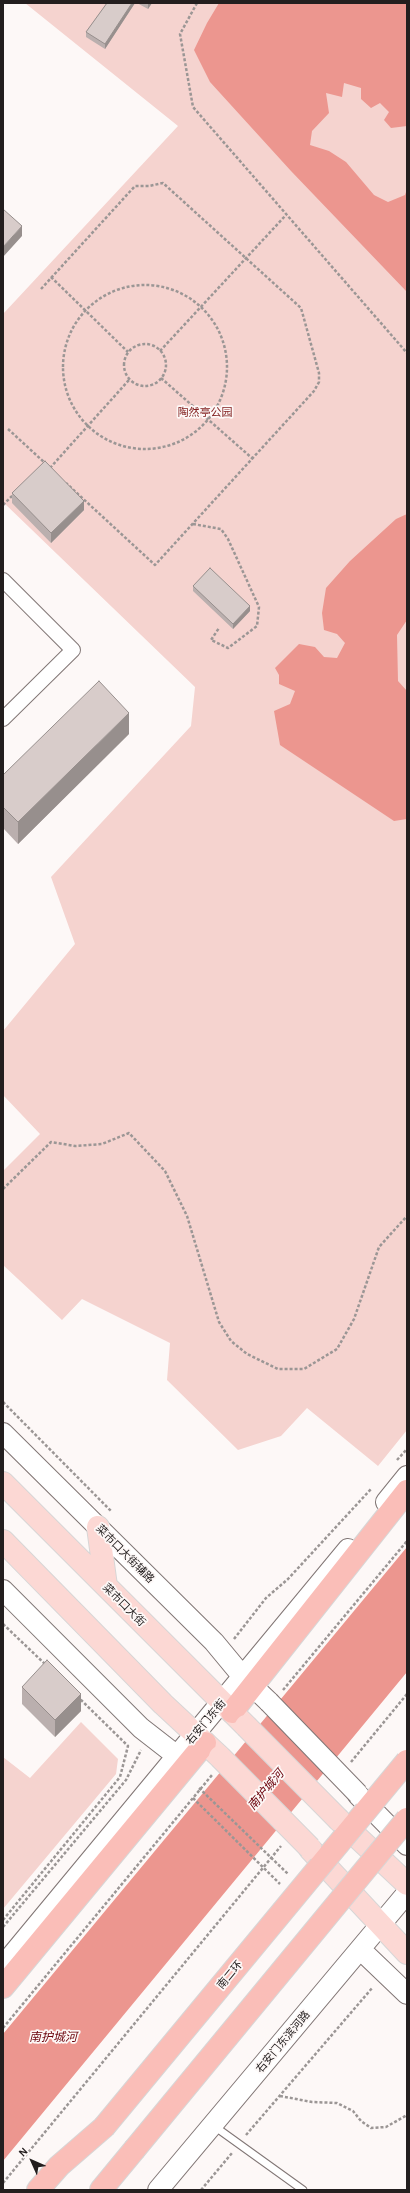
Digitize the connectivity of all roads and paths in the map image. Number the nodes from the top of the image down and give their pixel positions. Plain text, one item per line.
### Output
1 (197, 3) edge
2 (286, 215) junction
3 (246, 258) junction
4 (51, 277) junction
5 (41, 289) dead end
6 (201, 307) junction
7 (86, 311) junction
8 (160, 351) junction
9 (128, 352) junction
10 (407, 353) edge
11 (161, 378) junction
12 (129, 380) junction
13 (207, 420) junction
14 (88, 426) junction
15 (8, 429) dead end
16 (253, 459) junction
17 (46, 464) junction
18 (50, 468) junction
19 (40, 469) edge
20 (56, 474) edge
21 (62, 479) edge
22 (19, 489) edge
23 (3, 505) edge
24 (193, 524) junction
25 (3, 580) edge
26 (220, 628) dead end
27 (3, 719) edge
28 (3, 1189) edge
29 (407, 1216) edge
30 (3, 1433) edge
31 (407, 1449) edge
32 (402, 1468) edge
33 (3, 1483) edge
34 (375, 1484) dead end
35 (407, 1491) edge
36 (98, 1527) junction
37 (3, 1541) edge
38 (407, 1541) edge
39 (106, 1586) junction
40 (3, 1590) edge
41 (3, 1624) edge
42 (232, 1641) dead end
43 (49, 1668) edge
44 (248, 1682) junction
45 (407, 1694) edge
46 (77, 1696) edge
47 (275, 1697) junction
48 (233, 1713) junction
49 (145, 1744) dead end
50 (209, 1751) junction
51 (177, 1756) junction
52 (407, 1761) edge
53 (346, 1768) dead end
54 (199, 1788) dead end
55 (193, 1798) dead end
56 (407, 1819) edge
57 (285, 1841) dead end
58 (407, 1845) edge
59 (288, 1874) dead end
60 (280, 1884) dead end
61 (407, 1884) edge
62 (407, 1893) edge
63 (3, 1920) edge
64 (381, 1926) junction
65 (3, 1927) edge
66 (361, 1950) junction
67 (407, 1954) edge
68 (3, 1966) edge
69 (376, 1984) dead end
70 (3, 1987) edge
71 (407, 1994) edge
72 (3, 2028) edge
73 (407, 2115) edge
74 (212, 2124) junction
75 (104, 2127) junction
76 (3, 2183) edge
77 (38, 2190) edge
78 (53, 2190) edge
79 (101, 2190) edge
80 (158, 2190) edge
81 (303, 2190) edge

1 - 2 path
2 - 3 path
2 - 10 path
3 - 4 path
3 - 6 path
3 - 16 path
4 - 5 path
4 - 7 path
6 - 7 path
6 - 8 path
6 - 13 path
7 - 9 path
7 - 14 path
8 - 9 path
8 - 11 path
9 - 12 path
11 - 12 path
11 - 13 path
12 - 14 path
13 - 14 path
13 - 16 path
14 - 18 path
15 - 17 path
16 - 24 path
17 - 18 path
17 - 19 path
18 - 20 path
21 - 24 path
22 - 23 path
24 - 26 path
25 - 27 street
28 - 29 path
30 - 36 street, 菜市口大街辅路
31 - 32 path
32 - 44 street
33 - 39 main road, 菜市口大街
34 - 42 path
35 - 44 highway
36 - 39 main road
36 - 44 street, 菜市口大街辅路
37 - 50 main road
38 - 47 path
39 - 48 main road, 菜市口大街
40 - 51 street
41 - 43 path
44 - 47 street, 菜市口大街辅路
44 - 48 highway
45 - 53 path
46 - 63 path
47 - 58 street, 菜市口大街辅路, bridge
48 - 50 street, 右安门东街
48 - 61 main road, 菜市口大街, bridge
49 - 65 path
50 - 51 street, 右安门东街
50 - 64 main road, bridge
50 - 70 highway
50 - 72 path
51 - 68 street, 右安门东街
52 - 75 highway, 南二环, bridge
54 - 59 path, bridge
55 - 60 path, bridge
56 - 79 highway, bridge
57 - 76 path
62 - 64 street, 右安门东滨河路
64 - 66 street, 右安门东滨河路
64 - 67 main road
66 - 71 street
66 - 74 street, 右安门东滨河路
69 - 73 path
74 - 80 street, 右安门东滨河路
74 - 81 lane
75 - 77 highway
75 - 78 highway, 南二环

